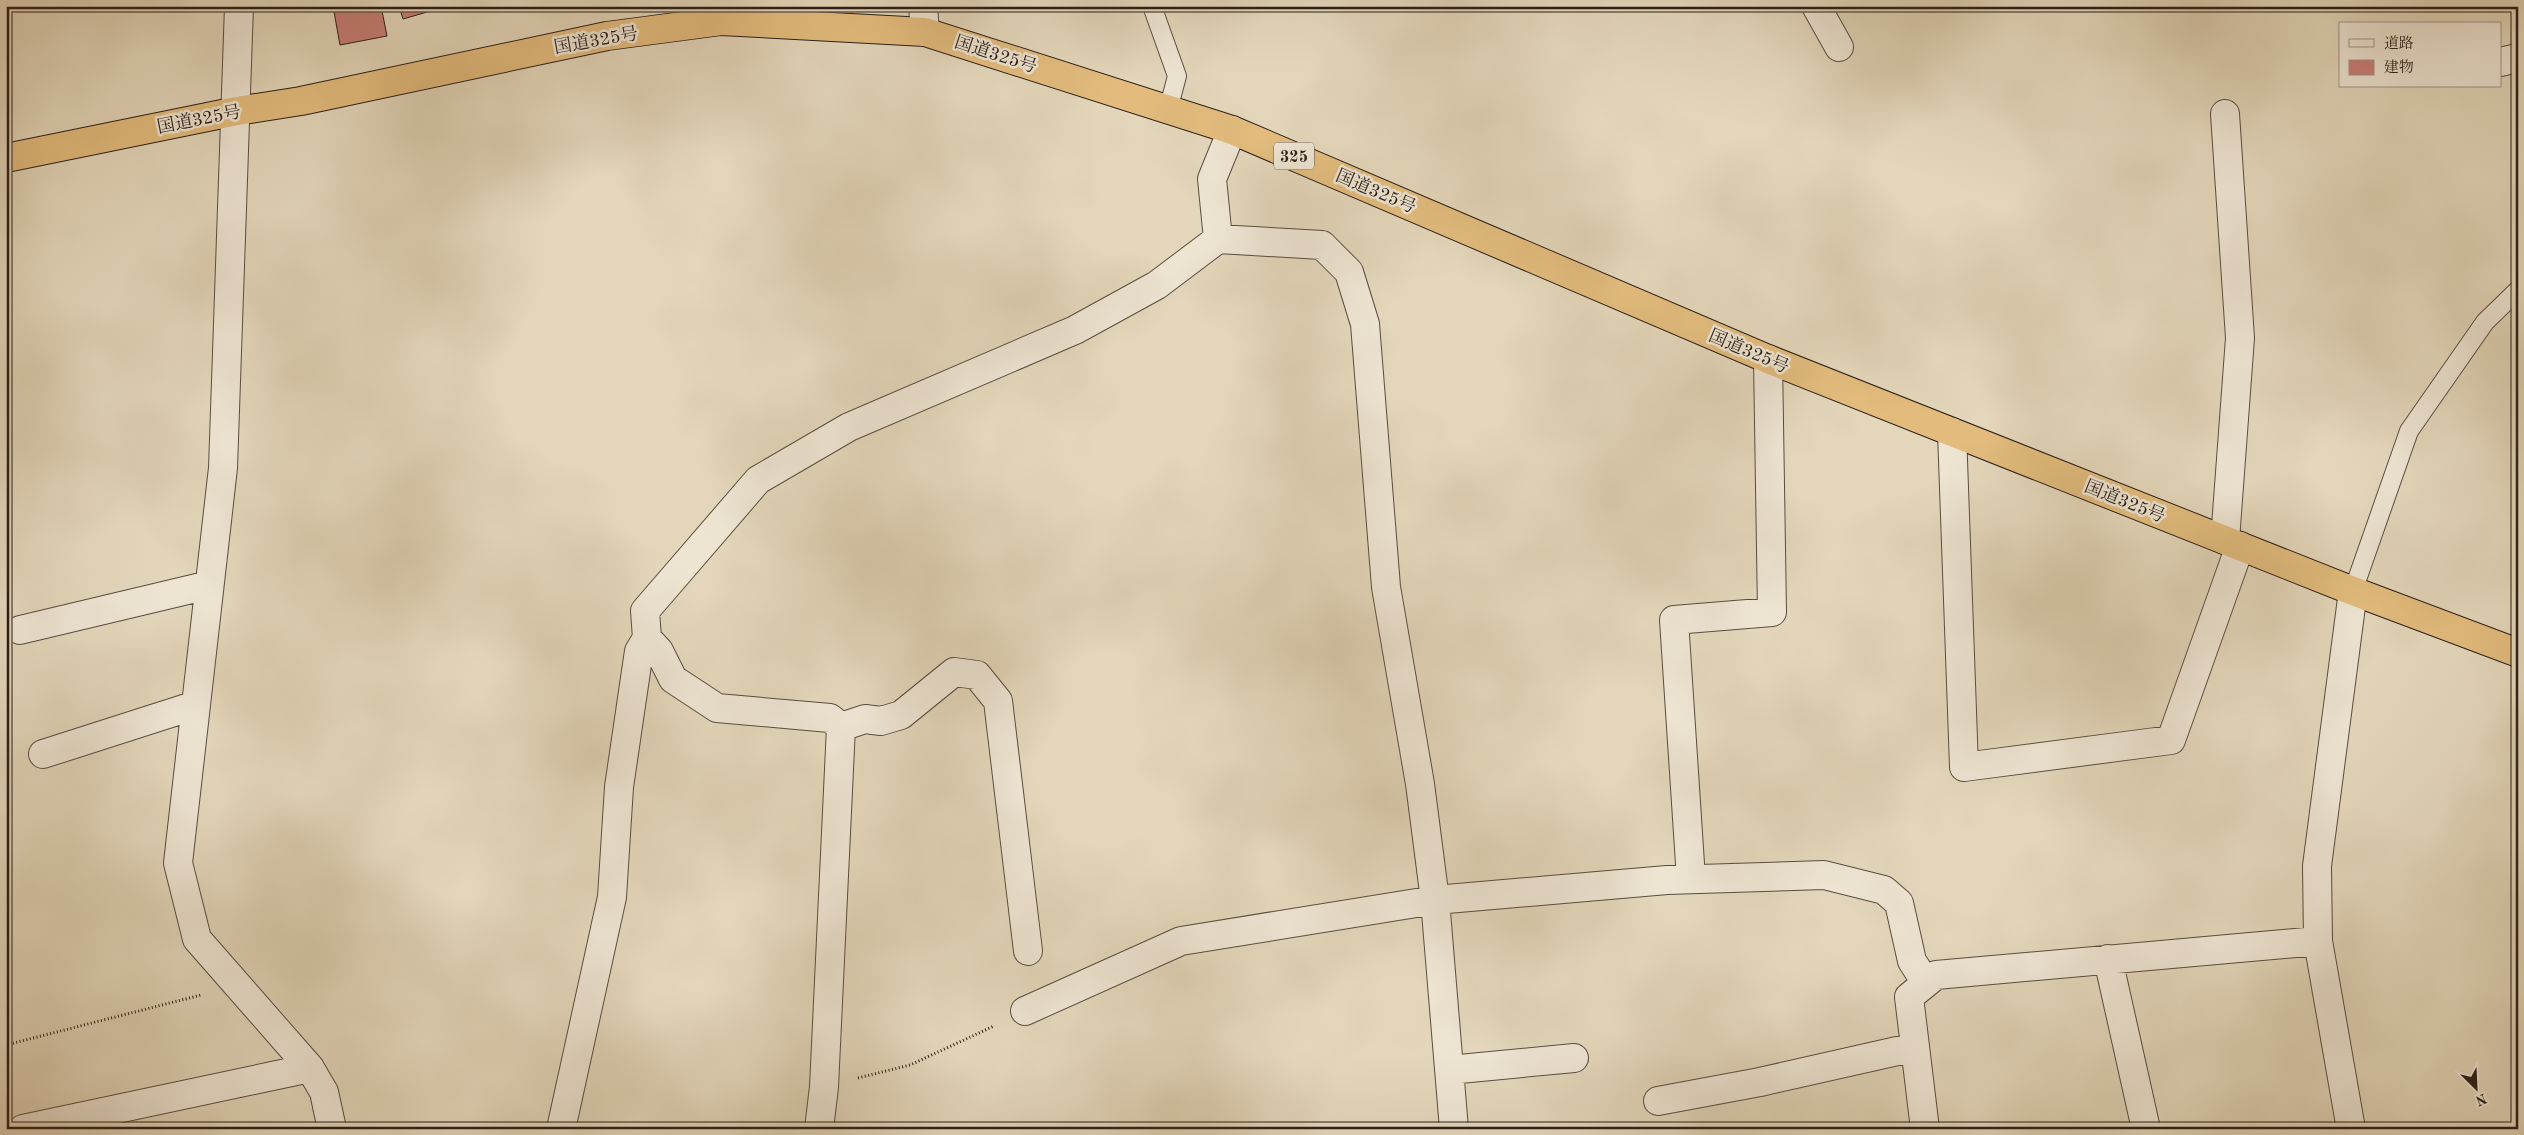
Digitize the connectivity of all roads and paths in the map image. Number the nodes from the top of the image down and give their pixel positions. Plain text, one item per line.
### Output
1 (239, 6) edge
2 (751, 6) edge
3 (1152, 6) edge
4 (1816, 6) edge
5 (924, 19) edge
6 (721, 21) junction
7 (1838, 47) dead end
8 (2518, 58) edge
9 (2502, 62) edge
10 (1168, 110) junction
11 (237, 111) junction
12 (2225, 114) dead end
13 (1232, 130) junction
14 (6, 158) edge
15 (1218, 238) junction
16 (2518, 290) edge
17 (1768, 359) junction
18 (1952, 432) junction
19 (2233, 544) junction
20 (209, 585) junction
21 (2354, 591) junction
22 (20, 630) dead end
23 (647, 638) junction
24 (2518, 653) edge
25 (196, 705) junction
26 (841, 727) junction
27 (43, 754) dead end
28 (1691, 879) junction
29 (1435, 900) junction
30 (2318, 941) junction
31 (1028, 951) dead end
32 (2108, 960) junction
33 (1926, 983) junction
34 (238, 985) junction
35 (1025, 1011) joint
36 (6, 1045) edge
37 (1915, 1047) junction
38 (1574, 1058) dead end
39 (310, 1068) junction
40 (1449, 1070) junction
41 (824, 1087) junction
42 (1658, 1101) dead end
43 (23, 1129) edge
44 (332, 1129) edge
45 (561, 1129) edge
46 (819, 1129) edge
47 (1454, 1129) edge
48 (1925, 1129) edge
49 (2146, 1129) edge
50 (2351, 1129) edge

1 - 11 street
2 - 6 street
3 - 10 lane
4 - 7 street
5 - 6 highway, 国道325号 / 325
5 - 10 highway, 国道325号 / 325
6 - 11 highway, 国道325号 / 325
8 - 9 street
10 - 13 highway, 国道325号 / 325
11 - 14 highway, 国道325号 / 325
11 - 20 street
12 - 19 street
13 - 15 street
13 - 17 highway, 国道325号 / 325
15 - 23 street
15 - 29 street
16 - 21 lane
17 - 18 highway, 国道325号 / 325
17 - 28 street
18 - 19 highway, 国道325号 / 325
18 - 19 street
19 - 21 highway, 国道325号 / 325
20 - 22 street
20 - 25 street
21 - 24 highway, 国道325号 / 325
21 - 30 street
23 - 26 street
23 - 45 street
25 - 27 street
25 - 34 street
26 - 31 street
26 - 41 street
28 - 29 street
28 - 33 street
29 - 35 street
29 - 40 street
30 - 32 street
30 - 50 street
32 - 33 street
32 - 49 street
33 - 37 street
34 - 36 path
34 - 39 street
35 - 41 path
37 - 42 street
37 - 48 street
38 - 40 street
39 - 43 street
39 - 44 street
40 - 47 street
41 - 46 street

